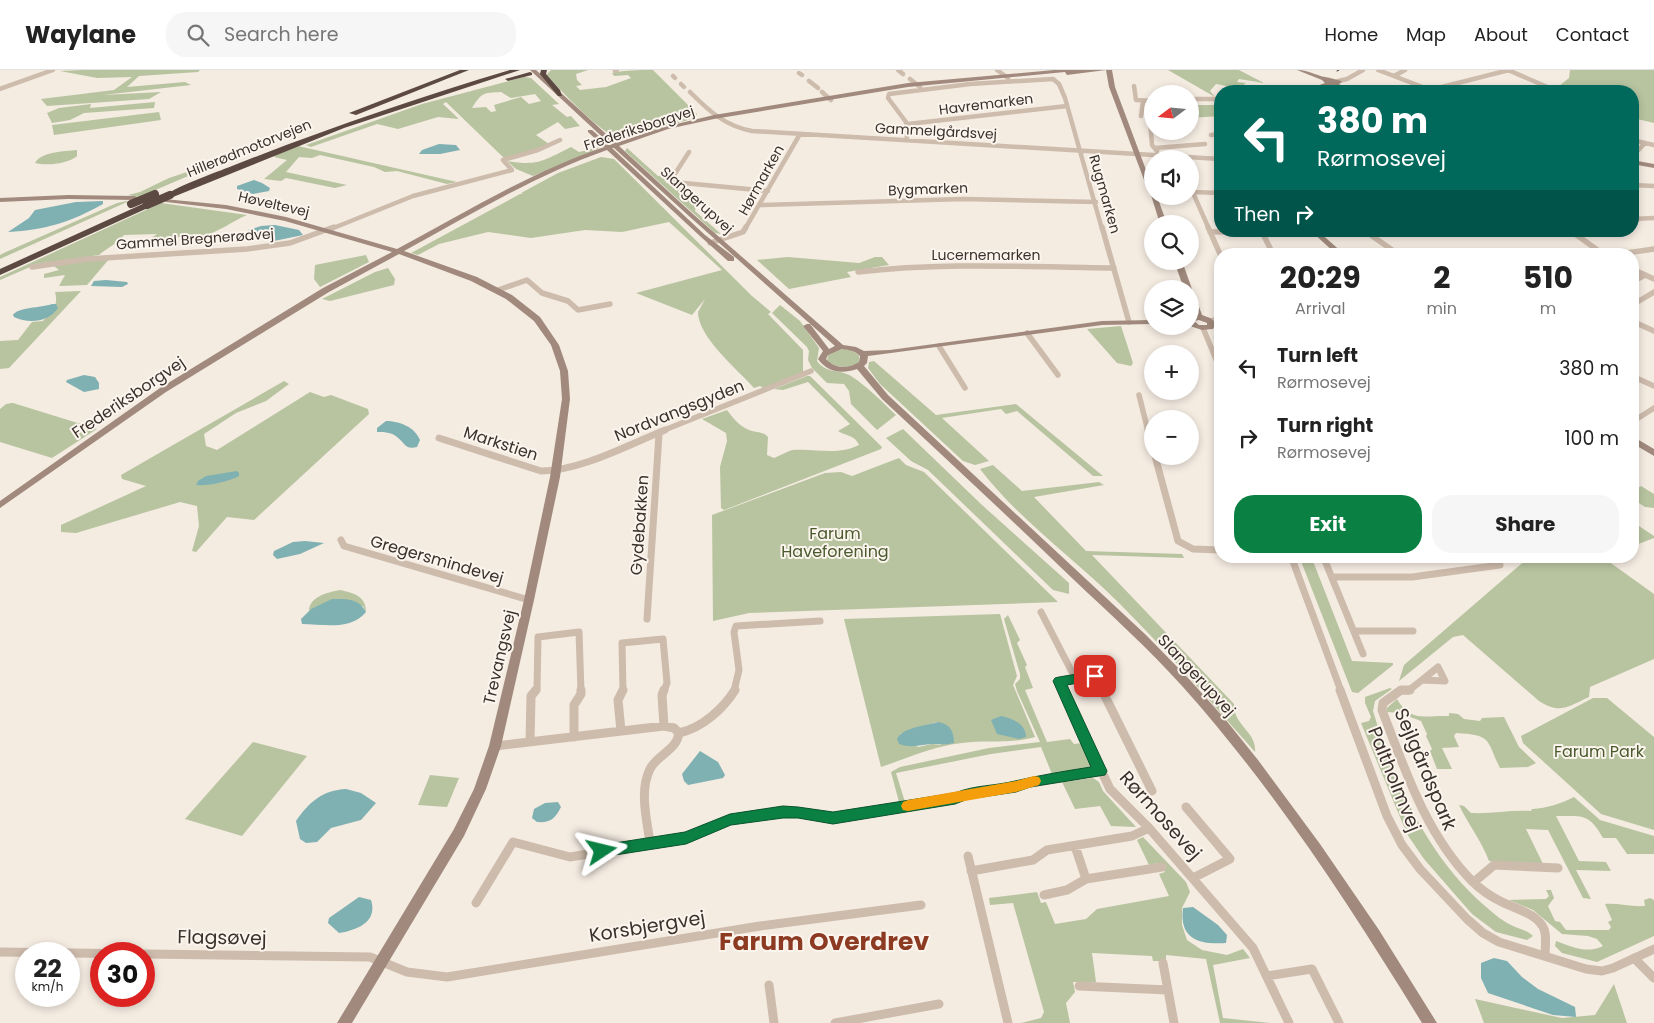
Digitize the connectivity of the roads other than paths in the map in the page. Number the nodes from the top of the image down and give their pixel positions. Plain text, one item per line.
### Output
1 (53, 70) edge
2 (466, 70) edge
3 (498, 70) edge
4 (898, 70) edge
5 (998, 70) edge
6 (1072, 70) edge
7 (1103, 70) edge
8 (1109, 70) edge
9 (1300, 70) edge
10 (1364, 70) edge
11 (1378, 70) edge
12 (1405, 70) edge
13 (1509, 70) edge
14 (535, 71) edge
15 (517, 74) edge
16 (903, 74) dead end
17 (1006, 76) junction
18 (1394, 76) junction
19 (910, 79) dead end
20 (808, 81) dead end
21 (1327, 81) junction
22 (1337, 82) junction
23 (540, 83) junction
24 (918, 85) junction
25 (1319, 85) edge
26 (1341, 85) edge
27 (1417, 85) edge
28 (1454, 85) edge
29 (1543, 85) edge
30 (1112, 86) junction
31 (1134, 86) dead end
32 (818, 88) dead end
33 (0, 89) edge
34 (690, 92) dead end
35 (822, 92) dead end
36 (560, 95) joint
37 (830, 98) junction
38 (1214, 98) edge
39 (1199, 99) edge
40 (1143, 101) joint
41 (1067, 106) junction
42 (347, 115) dead end
43 (1141, 116) dead end
44 (716, 118) junction
45 (908, 124) junction
46 (800, 134) junction
47 (1211, 135) dead end
48 (1214, 135) edge
49 (560, 140) dead end
50 (907, 140) junction
51 (1152, 140) edge
52 (1639, 142) edge
53 (1646, 143) junction
54 (1205, 144) dead end
55 (1654, 145) edge
56 (613, 148) junction
57 (1155, 148) joint
58 (1639, 150) edge
59 (1081, 151) junction
60 (689, 152) dead end
61 (1138, 154) junction
62 (1144, 155) edge
63 (1199, 158) edge
64 (1214, 159) edge
65 (1639, 163) edge
66 (1654, 166) edge
67 (1144, 170) edge
68 (1639, 185) edge
69 (1654, 186) edge
70 (768, 191) junction
71 (1199, 192) edge
72 (1214, 193) edge
73 (168, 197) junction
74 (0, 200) edge
75 (133, 201) junction
76 (1096, 202) junction
77 (760, 205) junction
78 (1198, 205) edge
79 (1654, 218) edge
80 (1639, 219) edge
81 (327, 230) junction
82 (1210, 232) junction
83 (1214, 232) edge
84 (1321, 237) edge
85 (1374, 237) edge
86 (1579, 237) edge
87 (719, 241) junction
88 (710, 243) junction
89 (1217, 248) edge
90 (1334, 248) edge
91 (1389, 248) edge
92 (1595, 248) edge
93 (1654, 249) edge
94 (1639, 251) edge
95 (398, 253) junction
96 (0, 264) edge
97 (32, 266) dead end
98 (1114, 268) junction
99 (1654, 270) edge
100 (0, 272) edge
101 (858, 272) dead end
102 (1639, 272) edge
103 (1645, 275) junction
104 (1639, 278) edge
105 (1654, 279) edge
106 (498, 290) junction
107 (1654, 292) edge
108 (1639, 301) dead end
109 (610, 304) dead end
110 (1199, 317) edge
111 (1214, 320) edge
112 (1210, 321) junction
113 (1129, 322) junction
114 (1144, 322) edge
115 (1639, 324) edge
116 (1199, 326) edge
117 (1203, 328) junction
118 (1654, 331) edge
119 (1028, 333) junction
120 (938, 346) junction
121 (841, 347) junction
122 (828, 351) junction
123 (1214, 355) edge
124 (862, 360) junction
125 (842, 370) junction
126 (811, 371) dead end
127 (1058, 375) dead end
128 (1639, 379) edge
129 (1654, 386) edge
130 (965, 388) dead end
131 (1139, 395) dead end
132 (885, 397) junction
133 (1654, 408) edge
134 (1144, 415) edge
135 (1639, 418) edge
136 (659, 434) junction
137 (439, 438) dead end
138 (1639, 445) edge
139 (1654, 453) edge
140 (1157, 465) edge
141 (556, 471) junction
142 (0, 505) edge
143 (341, 540) dead end
144 (1214, 550) edge
145 (1294, 563) edge
146 (1326, 563) edge
147 (1500, 565) dead end
148 (1332, 577) junction
149 (530, 600) junction
150 (1041, 612) dead end
151 (647, 619) dead end
152 (820, 621) dead end
153 (1354, 631) junction
154 (1413, 631) dead end
155 (1363, 654) dead end
156 (1075, 678) junction
157 (1421, 680) dead end
158 (664, 726) junction
159 (621, 731) junction
160 (679, 733) junction
161 (574, 736) junction
162 (530, 742) junction
163 (496, 746) junction
164 (1100, 771) junction
165 (1152, 791) dead end
166 (1186, 807) dead end
167 (1149, 828) junction
168 (650, 843) junction
169 (1075, 846) junction
170 (968, 856) dead end
171 (1162, 867) dead end
172 (1558, 868) dead end
173 (971, 871) junction
174 (1193, 878) junction
175 (1086, 879) junction
176 (1474, 882) junction
177 (1044, 895) dead end
178 (476, 903) dead end
179 (921, 905) dead end
180 (1654, 949) edge
181 (0, 952) edge
182 (1546, 956) junction
183 (1634, 958) junction
184 (381, 963) junction
185 (1163, 963) dead end
186 (1268, 976) junction
187 (1654, 978) edge
188 (769, 985) dead end
189 (1079, 986) dead end
190 (1168, 990) junction
191 (939, 1004) dead end
192 (344, 1023) edge
193 (774, 1023) edge
194 (835, 1023) edge
195 (1008, 1023) edge
196 (1174, 1023) edge
197 (1289, 1023) edge
198 (1339, 1023) edge
199 (1430, 1023) edge

1 - 33 street
2 - 42 highway
3 - 75 highway, Hillerødmotorvejen, bridge
4 - 16 street
5 - 17 street
6 - 17 street, Frederiksborgvej
7 - 17 street, Frederiksborgvej
7 - 30 street
8 - 30 street
9 - 21 street
10 - 22 street
11 - 18 street
12 - 18 street
13 - 28 street
13 - 29 street
14 - 15 highway, Hillerødmotorvejen
14 - 23 street
14 - 36 highway
15 - 23 highway
15 - 73 highway, Hillerødmotorvejen
17 - 24 street, Frederiksborgvej
18 - 27 street
19 - 24 street
20 - 32 street
21 - 22 street
21 - 25 street
22 - 26 street
23 - 56 street
24 - 37 street, Frederiksborgvej
30 - 61 street
31 - 40 street
34 - 44 street
35 - 37 street
36 - 56 street, Slangerupvej
37 - 44 street, Frederiksborgvej
38 - 39 street
40 - 43 street
41 - 45 street, Havremarken
41 - 45 street, Rugmarken
41 - 59 street, Rugmarken
44 - 46 street, Gammelgårdsvej
44 - 56 street, Frederiksborgvej
45 - 50 street
46 - 50 street, Gammelgårdsvej
46 - 70 street, Hørmarken
47 - 48 street
49 - 81 street, Gammel Bregnerødvej
50 - 59 street, Gammelgårdsvej
51 - 57 street
52 - 53 street
53 - 55 street
53 - 58 street
54 - 57 street
56 - 87 street, Slangerupvej
56 - 88 street, Slangerupvej
56 - 95 street, Frederiksborgvej
59 - 61 street, Gammelgårdsvej
59 - 76 street, Rugmarken
60 - 70 street
61 - 62 street, Gammelgårdsvej
61 - 67 street
63 - 64 street, Gammelgårdsvej
65 - 66 street
68 - 69 street
70 - 77 street, Hørmarken
71 - 72 street
73 - 81 street, Høveltevej
73 - 100 highway, Hillerødmotorvejen, bridge
74 - 75 street
75 - 96 highway, Hillerødmotorvejen
76 - 77 street, Bygmarken
76 - 98 street, Rugmarken
77 - 87 street, Hørmarken
78 - 82 street
79 - 80 street
81 - 95 street, Høveltevej
81 - 97 street, Gammel Bregnerødvej
82 - 83 street
82 - 89 street
84 - 90 street
85 - 91 street
86 - 92 street
87 - 88 street, Hørmarken
87 - 121 street, Slangerupvej
88 - 122 street, Slangerupvej
93 - 94 street
95 - 106 street, Trevangsvej
95 - 142 street, Frederiksborgvej
98 - 101 street, Lucernemarken
98 - 113 street, Rugmarken
99 - 103 street
102 - 103 street
103 - 104 street
103 - 105 street
106 - 109 street
106 - 141 street, Trevangsvej
107 - 108 street
110 - 112 street
111 - 112 street
112 - 117 street
113 - 114 street
113 - 119 street
115 - 118 street
116 - 117 street
117 - 123 street
119 - 120 street
119 - 127 street
120 - 124 street
120 - 130 street
121 - 122 street
121 - 124 street, Slangerupvej
122 - 125 street, Slangerupvej
124 - 125 street
124 - 132 street, Slangerupvej
125 - 132 street, Slangerupvej
126 - 136 street, Nordvangsgyden
128 - 129 street
131 - 134 street
132 - 199 street, Slangerupvej
133 - 135 street
136 - 141 street, Nordvangsgyden
136 - 151 street, Gydebakken
137 - 141 street, Markstien
138 - 139 street
140 - 144 street
141 - 149 street, Trevangsvej
143 - 149 street, Gregersmindevej
145 - 182 street, Paltholmvej
146 - 148 street
147 - 148 street
148 - 153 street
149 - 163 street, Trevangsvej
150 - 156 street
152 - 160 street
153 - 154 street
153 - 155 street
156 - 164 street, Rørmosevej
156 - 165 street, Rørmosevej
157 - 176 street, Sejlgårdspark
158 - 159 street
158 - 159 street
158 - 160 street
159 - 161 street
160 - 168 street
161 - 162 street
161 - 162 street
162 - 163 street
163 - 184 street, Trevangsvej
164 - 167 street, Rørmosevej
164 - 168 street
166 - 174 street, Rørmosevej
167 - 169 street
167 - 174 street, Rørmosevej
168 - 178 street
169 - 173 street
169 - 175 street
170 - 173 street
171 - 175 street
172 - 176 street
173 - 195 street
174 - 186 street, Rørmosevej
175 - 177 street
176 - 182 street, Sejlgårdspark
179 - 184 street, Korsbjergvej
180 - 183 street, Paltholmvej
181 - 184 street, Flagsøvej
182 - 183 street, Paltholmvej
183 - 187 street
184 - 192 street, Trevangsvej
185 - 190 street
186 - 197 street, Rørmosevej
186 - 198 street
188 - 193 street
189 - 190 street
190 - 196 street
191 - 194 street

